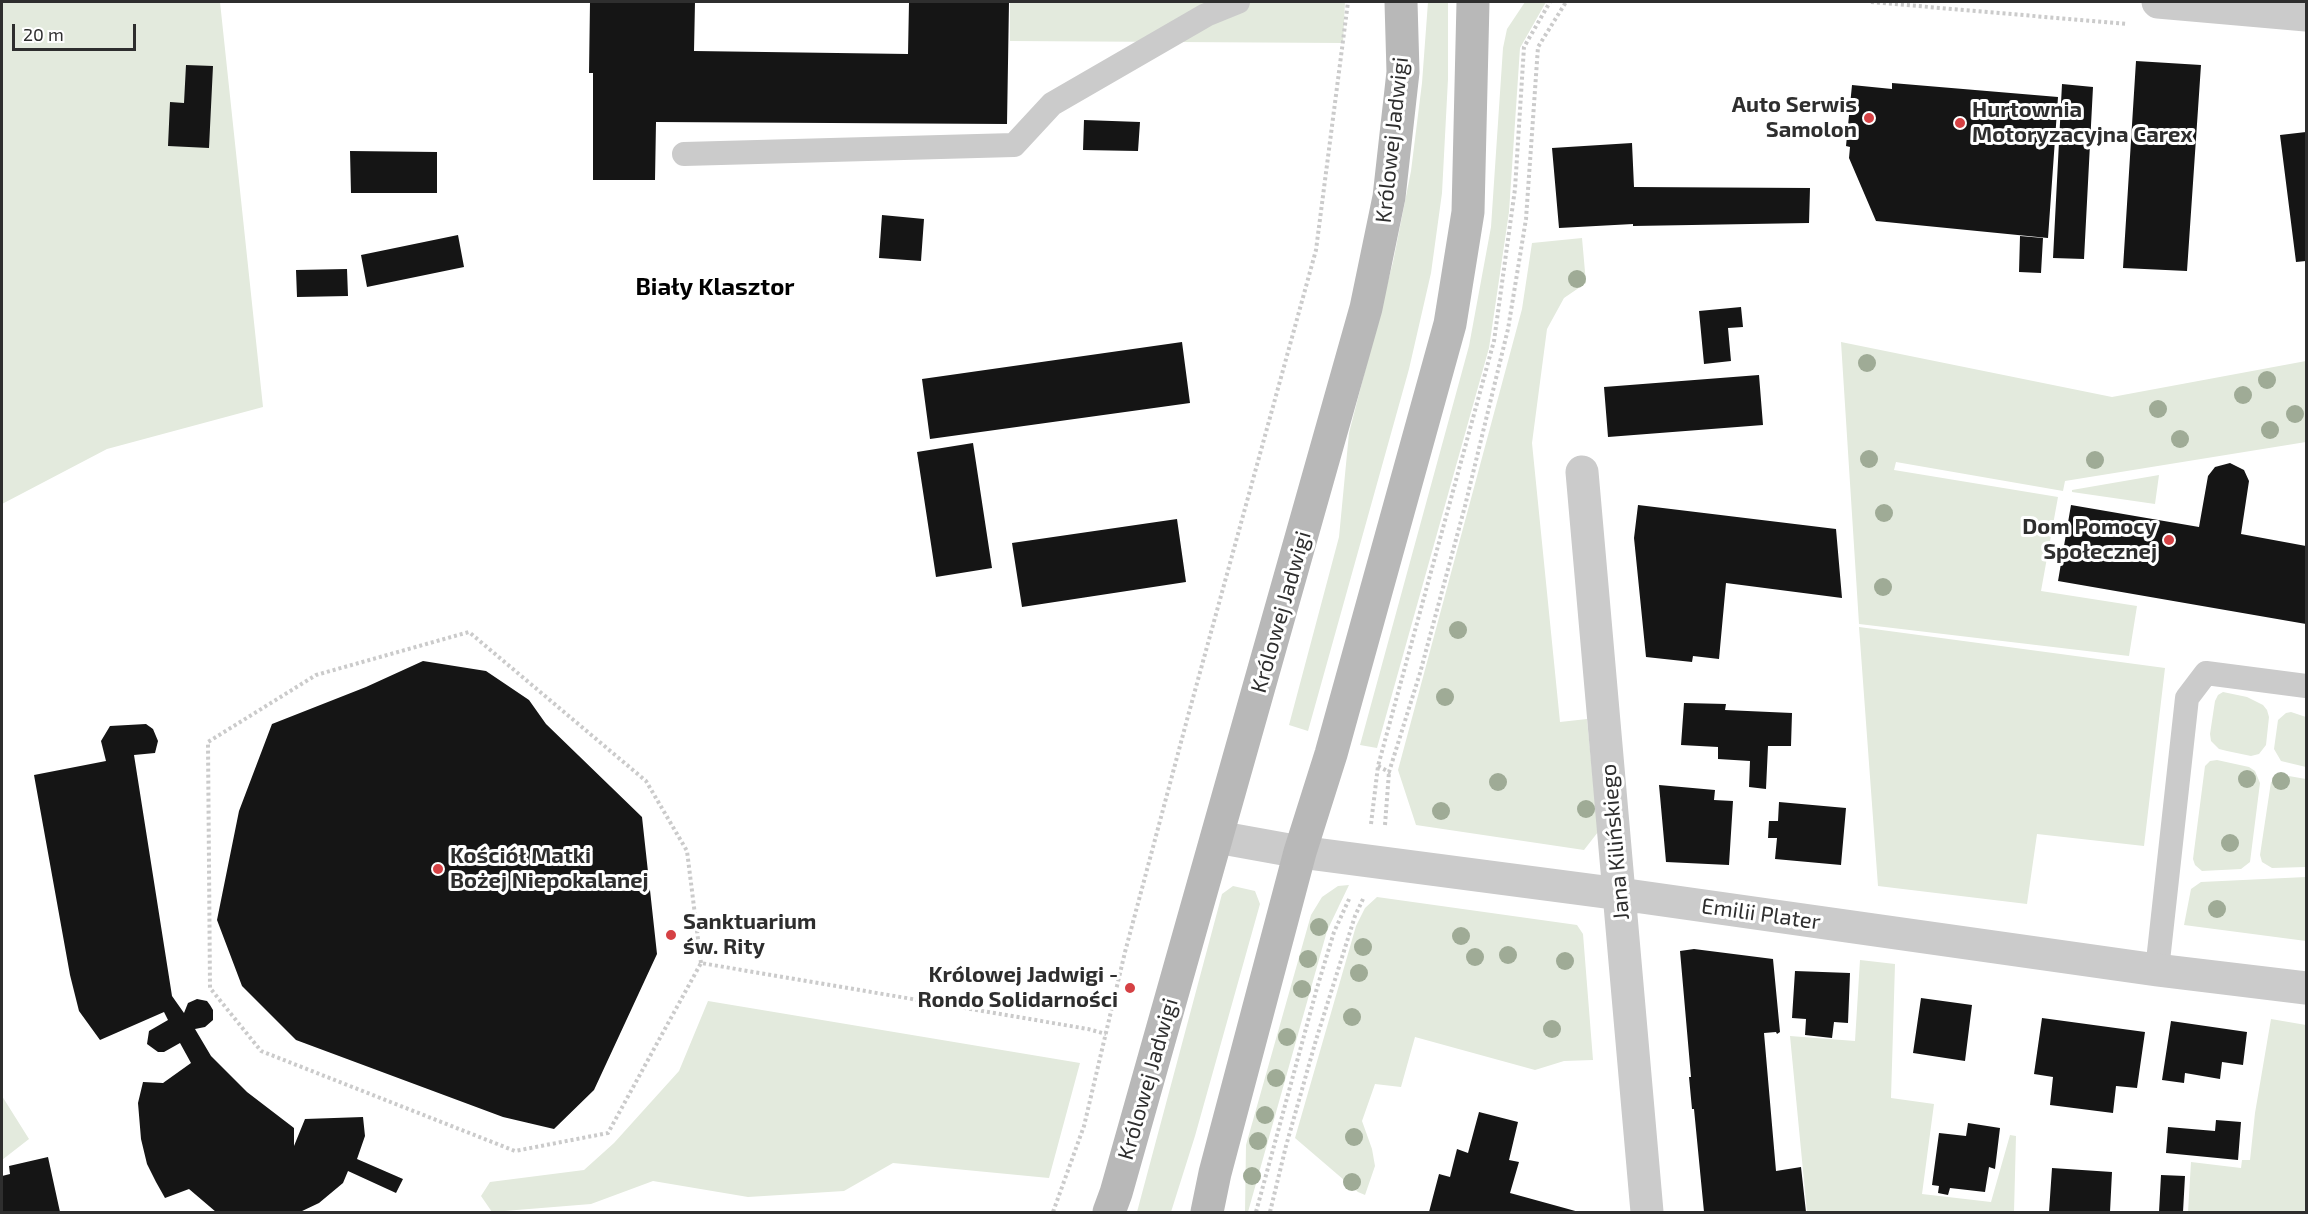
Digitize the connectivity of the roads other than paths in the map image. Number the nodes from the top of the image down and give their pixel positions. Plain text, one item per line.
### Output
1 (1238, 2) edge
2 (1401, 2) edge
3 (1473, 2) edge
4 (2158, 2) edge
5 (2307, 15) edge
6 (684, 154) dead end
7 (1582, 472) dead end
8 (2307, 686) edge
9 (1217, 837) junction
10 (1300, 852) junction
11 (1620, 894) junction
12 (2157, 970) junction
13 (2307, 988) edge
14 (1109, 1212) edge
15 (1207, 1212) edge
16 (1647, 1212) edge

1 - 6 lane
2 - 9 main road, Królowej Jadwigi
3 - 10 main road
4 - 5 street
7 - 11 street, Jana Kilińskiego
8 - 12 lane
9 - 10 street, Emilii Plater
9 - 14 main road, Królowej Jadwigi
10 - 11 street, Emilii Plater
10 - 15 main road
11 - 12 street, Emilii Plater
11 - 16 street, Jana Kilińskiego
12 - 13 street, Emilii Plater

